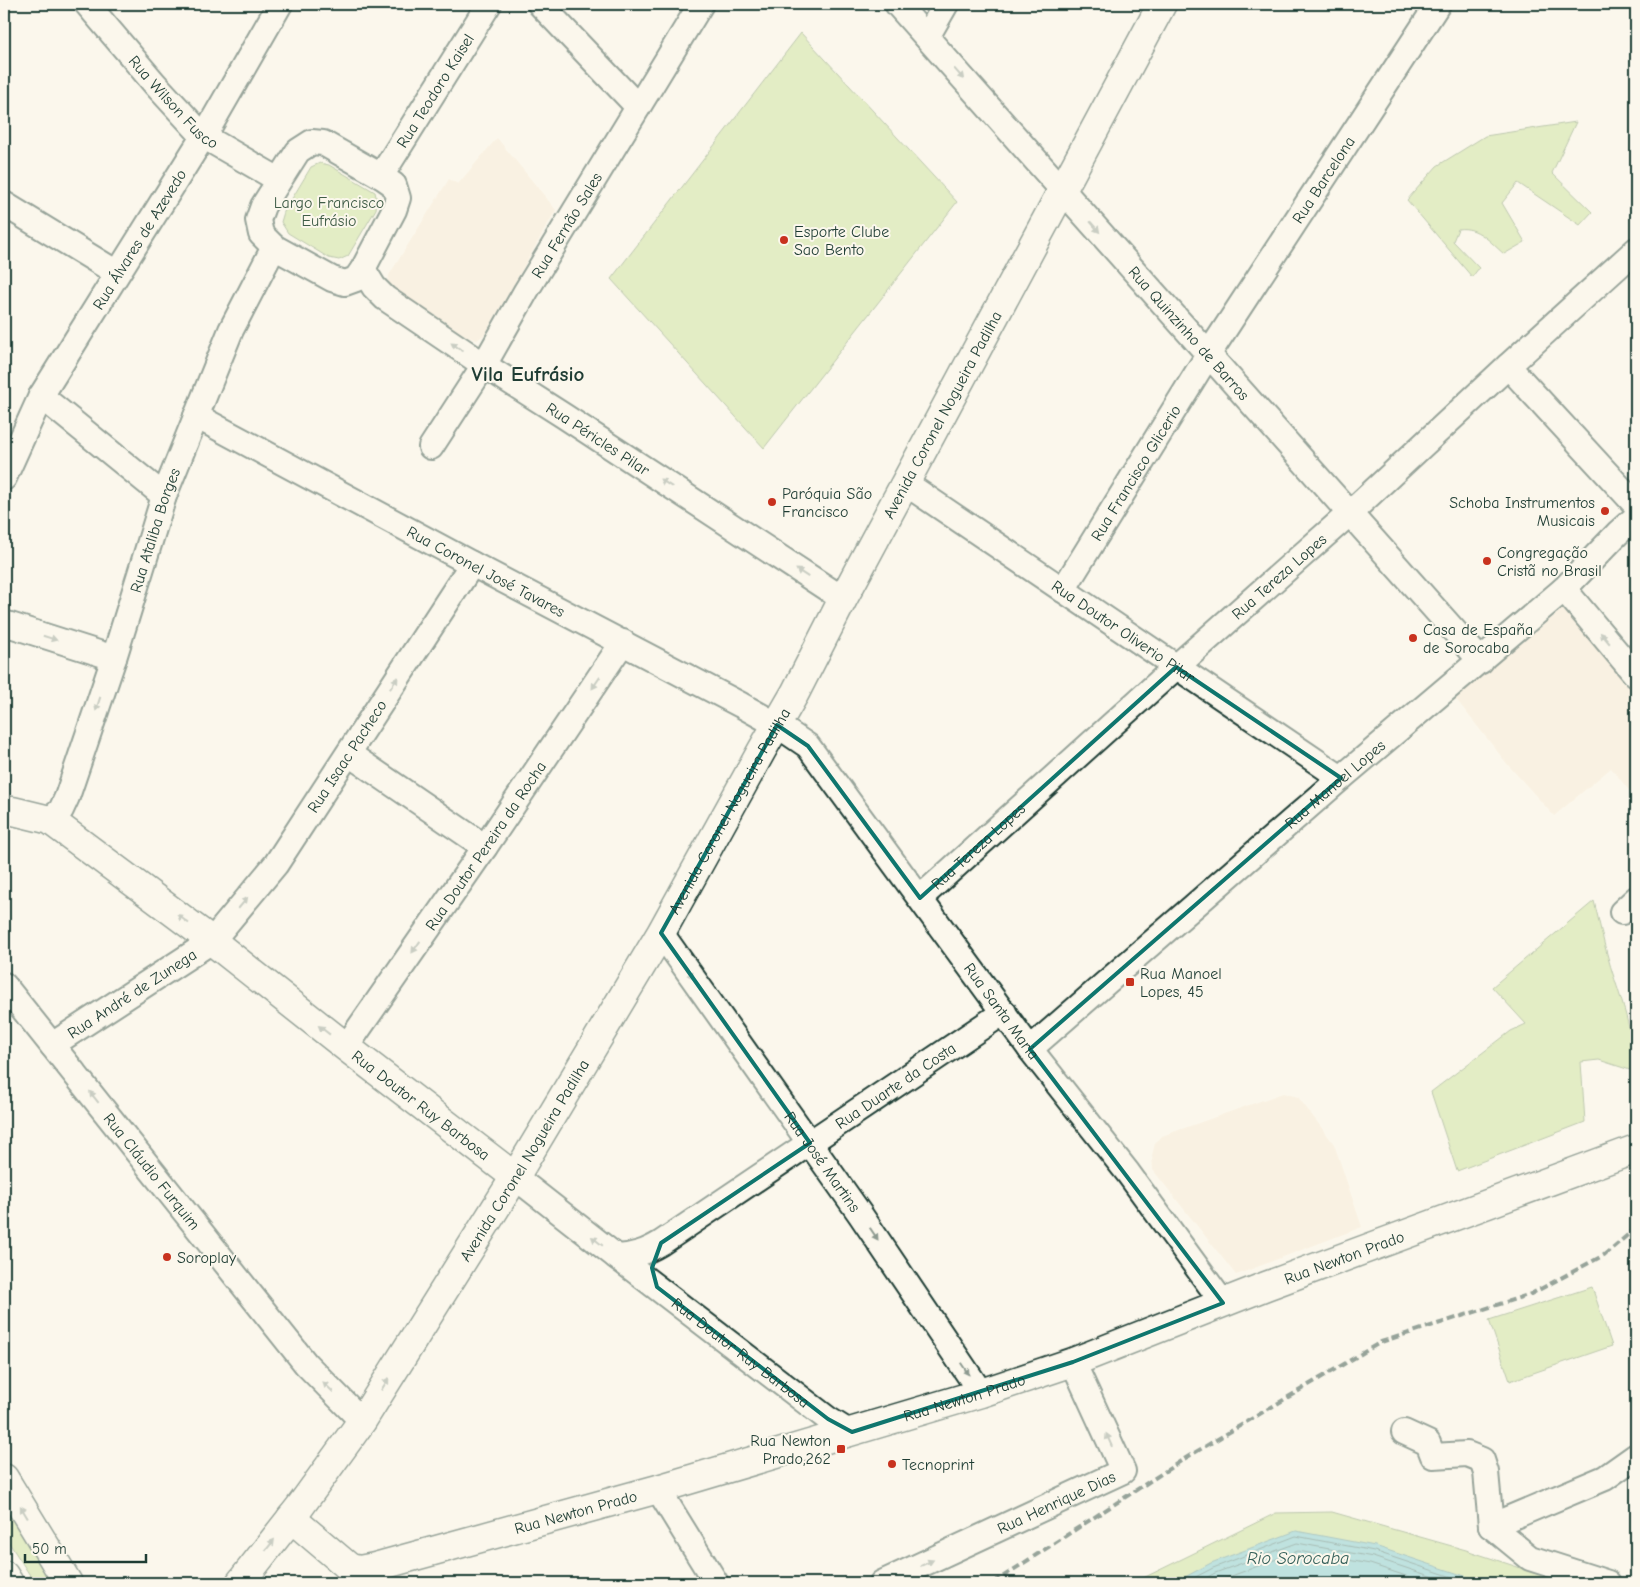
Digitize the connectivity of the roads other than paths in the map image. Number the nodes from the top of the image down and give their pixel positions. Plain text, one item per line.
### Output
1 (87, 4) edge
2 (280, 4) edge
3 (488, 4) edge
4 (540, 4) edge
5 (701, 4) edge
6 (897, 4) edge
7 (946, 4) edge
8 (1162, 4) edge
9 (1438, 4) edge
10 (927, 37) junction
11 (638, 107) junction
12 (203, 136) junction
13 (381, 176) junction
14 (279, 180) junction
15 (1062, 191) junction
16 (4, 204) edge
17 (274, 247) junction
18 (1636, 250) edge
19 (363, 268) junction
20 (117, 273) junction
21 (1208, 355) junction
22 (484, 365) junction
23 (1508, 366) junction
24 (41, 396) junction
25 (196, 416) junction
26 (432, 447) dead end
27 (4, 478) edge
28 (905, 483) junction
29 (164, 496) junction
30 (1636, 505) edge
31 (1350, 513) junction
32 (1636, 517) edge
33 (472, 564) junction
34 (1564, 589) junction
35 (1063, 590) junction
36 (843, 599) junction
37 (4, 623) edge
38 (623, 642) junction
39 (114, 658) junction
40 (1481, 661) junction
41 (1176, 667) junction
42 (1636, 675) edge
43 (777, 725) junction
44 (348, 754) junction
45 (1341, 778) junction
46 (4, 799) edge
47 (4, 811) edge
48 (49, 819) junction
49 (485, 847) junction
50 (920, 898) junction
51 (661, 933) junction
52 (212, 941) junction
53 (4, 985) edge
54 (1004, 1012) junction
55 (52, 1045) junction
56 (346, 1047) junction
57 (1030, 1049) junction
58 (810, 1143) junction
59 (1636, 1149) edge
60 (516, 1177) junction
61 (661, 1243) junction
62 (616, 1257) junction
63 (657, 1287) junction
64 (1224, 1303) junction
65 (1073, 1362) junction
66 (981, 1393) junction
67 (816, 1408) junction
68 (362, 1421) junction
69 (852, 1432) junction
70 (1404, 1432) dead end
71 (811, 1443) junction
72 (1636, 1456) edge
73 (4, 1478) edge
74 (658, 1489) junction
75 (291, 1518) junction
76 (1491, 1526) junction
77 (4, 1575) edge
78 (9, 1583) edge
79 (68, 1583) edge
80 (240, 1583) edge
81 (716, 1583) edge
82 (882, 1583) edge
83 (1608, 1583) edge

1 - 12 street, Rua Wilson Fusco
2 - 12 street, Rua Álvares de Azevedo
3 - 13 street, Rua Teodoro Kaisel
4 - 11 street
5 - 11 street, Rua Fernão Sales
6 - 10 street, Rua Quinzinho de Barros
7 - 10 street
8 - 15 main road, Avenida Coronel Nogueira Padilha
9 - 21 street, Rua Barcelona
10 -> 15 street, Rua Quinzinho de Barros
11 - 22 street, Rua Fernão Sales
12 - 14 street, Rua Wilson Fusco
12 - 20 street, Rua Álvares de Azevedo
13 - 14 street
13 - 19 street
14 - 17 street
15 -> 21 street, Rua Quinzinho de Barros
15 - 28 main road, Avenida Coronel Nogueira Padilha
16 - 20 street
17 - 19 street
17 - 25 street, Rua Ataliba Borges
18 - 23 street, Rua Tereza Lopes
22 -> 19 street, Rua Péricles Pilar
20 - 24 street, Rua Álvares de Azevedo
21 - 31 street, Rua Quinzinho de Barros
21 - 35 street, Rua Francisco Glicerio
22 - 26 street, Rua Fernão Sales
36 -> 22 street, Rua Péricles Pilar
23 - 30 street
23 - 31 street, Rua Tereza Lopes
24 - 27 street, Rua Álvares de Azevedo
24 - 29 street
25 - 29 street, Rua Ataliba Borges
25 - 33 street, Rua Coronel José Tavares
28 - 35 street, Rua Doutor Oliverio Pilar
28 - 36 main road, Avenida Coronel Nogueira Padilha
29 - 39 street, Rua Ataliba Borges
31 - 40 street, Rua Quinzinho de Barros
31 - 41 street, Rua Tereza Lopes
32 - 34 street, Rua Manoel Lopes
33 - 38 street, Rua Coronel José Tavares
44 -> 33 street, Rua Isaac Pacheco
34 - 40 street, Rua Manoel Lopes
42 -> 34 street
35 - 41 street, Rua Doutor Oliverio Pilar
36 - 43 main road, Avenida Coronel Nogueira Padilha
37 -> 39 street
38 - 43 street, Rua Coronel José Tavares
38 -> 49 street, Rua Doutor Pereira da Rocha
39 -> 48 street, Rua Ataliba Borges
40 - 45 street, Rua Manoel Lopes
41 - 45 street, Rua Doutor Oliverio Pilar
41 - 50 street, Rua Tereza Lopes
43 - 50 street, Rua Santa Maria
43 - 51 main road, Avenida Coronel Nogueira Padilha
44 - 49 street
52 -> 44 street, Rua Isaac Pacheco
45 - 57 street, Rua Manoel Lopes
46 - 48 main road, Rua Doutor Ruy Barbosa
47 - 48 main road
52 -> 48 main road, Rua Doutor Ruy Barbosa
49 -> 56 street, Rua Doutor Pereira da Rocha
50 - 54 street, Rua Santa Maria
51 -> 58 street, Rua José Martins
51 - 60 main road, Avenida Coronel Nogueira Padilha
52 - 55 street, Rua André de Zunega
56 -> 52 main road, Rua Doutor Ruy Barbosa
53 - 55 street, Rua Cláudio Furquim
54 - 57 street, Rua Santa Maria
54 - 58 street, Rua Duarte da Costa
68 -> 55 street, Rua Cláudio Furquim
56 - 60 main road, Rua Doutor Ruy Barbosa
57 - 64 street, Rua Santa Maria
58 - 61 street, Rua Duarte da Costa
58 -> 66 street, Rua José Martins
59 - 64 main road, Rua Newton Prado
62 -> 60 street, Rua Doutor Ruy Barbosa
68 -> 60 main road, Avenida Coronel Nogueira Padilha
61 - 62 street, Rua Duarte da Costa
61 - 63 street
62 - 63 street, Rua Doutor Ruy Barbosa
63 - 67 street, Rua Doutor Ruy Barbosa
64 - 65 main road, Rua Newton Prado
65 - 66 main road, Rua Newton Prado
82 -> 65 street, Rua Henrique Dias
66 - 69 main road, Rua Newton Prado
67 - 69 street, Rua Doutor Ruy Barbosa
67 - 71 street, Rua Doutor Ruy Barbosa
68 - 75 main road, Avenida Coronel Nogueira Padilha
69 - 71 main road, Rua Newton Prado
70 - 76 street
71 - 74 main road, Rua Newton Prado
72 - 76 street
79 -> 73 main road
74 - 75 main road, Rua Newton Prado
74 - 81 street
80 -> 75 main road, Avenida Coronel Nogueira Padilha
76 - 83 street
77 - 78 main road

